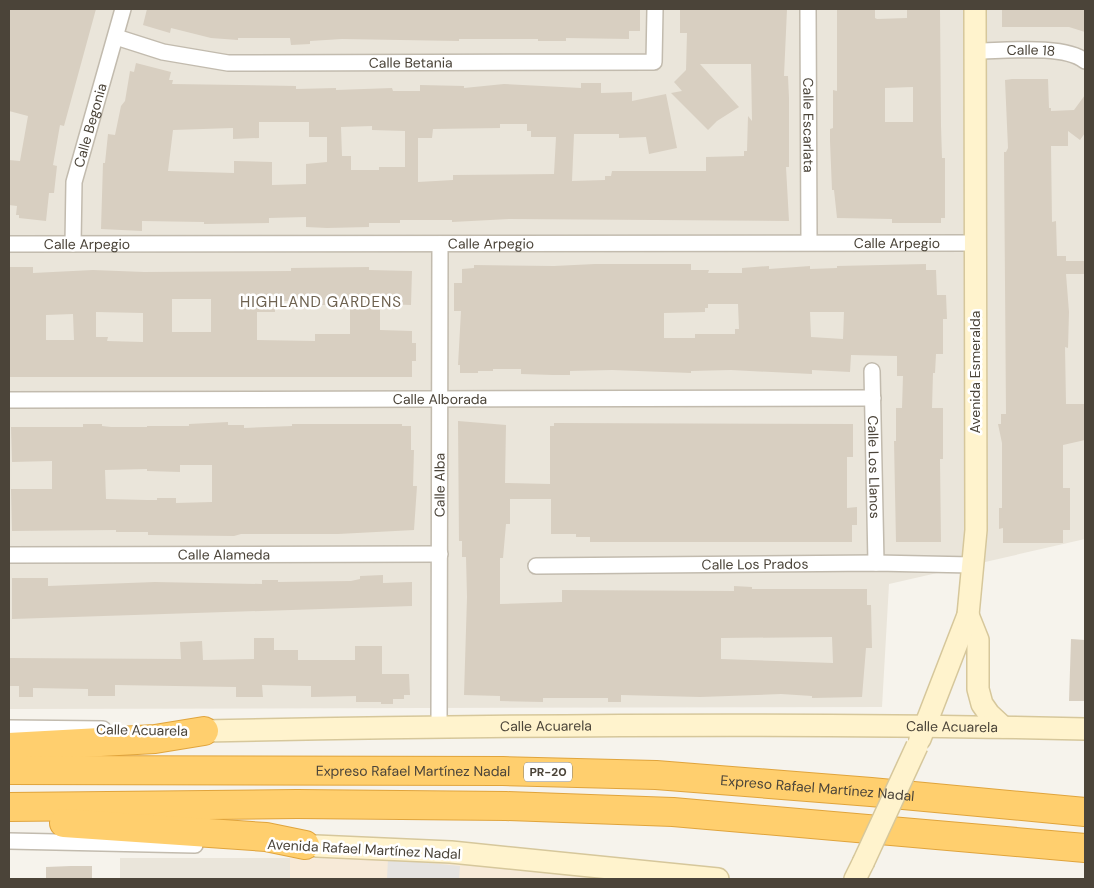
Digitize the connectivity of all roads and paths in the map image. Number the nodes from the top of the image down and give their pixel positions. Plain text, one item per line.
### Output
1 (123, 9) edge
2 (655, 9) edge
3 (808, 9) edge
4 (975, 9) edge
5 (116, 37) junction
6 (975, 51) junction
7 (1085, 60) edge
8 (809, 242) junction
9 (975, 243) junction
10 (9, 244) edge
11 (73, 244) junction
12 (440, 244) junction
13 (872, 371) dead end
14 (873, 398) junction
15 (439, 399) junction
16 (9, 400) edge
17 (440, 554) junction
18 (9, 555) edge
19 (876, 563) junction
20 (972, 565) junction
21 (536, 566) dead end
22 (968, 615) junction
23 (438, 726) junction
24 (1003, 727) junction
25 (9, 728) edge
26 (1085, 729) edge
27 (204, 731) junction
28 (921, 736) junction
29 (9, 747) edge
30 (9, 770) edge
31 (9, 807) edge
32 (1085, 812) edge
33 (9, 814) edge
34 (9, 841) edge
35 (311, 845) junction
36 (1085, 848) edge
37 (859, 871) edge
38 (712, 879) edge
39 (718, 879) edge

1 - 5 street, Calle Begonia
2 - 5 street, Calle Betania
3 - 8 street, Calle Escarlata
4 - 6 street, Avenida Esmeralda
5 - 11 street, Calle Begonia
6 - 7 street, Calle 18
6 - 9 street, Avenida Esmeralda
8 - 9 street, Calle Arpegio
8 - 12 street, Calle Arpegio
9 - 20 street, Avenida Esmeralda
10 - 11 street, Calle Arpegio
11 - 12 street, Calle Arpegio
12 - 15 street, Calle Alba
13 - 14 street, Calle Los Llanos
14 - 15 street, Calle Alborada
14 - 19 street, Calle Los Llanos
15 - 16 street, Calle Alborada
15 - 17 street, Calle Alba
17 - 18 street, Calle Alameda
17 - 23 street, Calle Alba
19 - 20 street, Calle Los Prados
19 - 21 street, Calle Los Prados
20 - 22 street, Avenida Esmeralda
22 - 24 street
22 - 28 street, Avenida Esmeralda
23 - 27 street, Calle Acuarela
23 - 28 street, Calle Acuarela
24 - 26 street, Calle Acuarela
24 - 28 street, Calle Acuarela
25 - 27 street, Calle Acuarela
27 - 29 highway
28 - 37 street, Avenida Esmeralda, bridge
30 - 32 highway, Expreso Rafael Martínez Nadal / PR-20
31 - 36 highway
33 - 35 highway
34 - 35 street, Avenida Rafael Martínez Nadal
35 - 38 street, Avenida Rafael Martínez Nadal
38 - 39 street, Avenida Rafael Martínez Nadal

